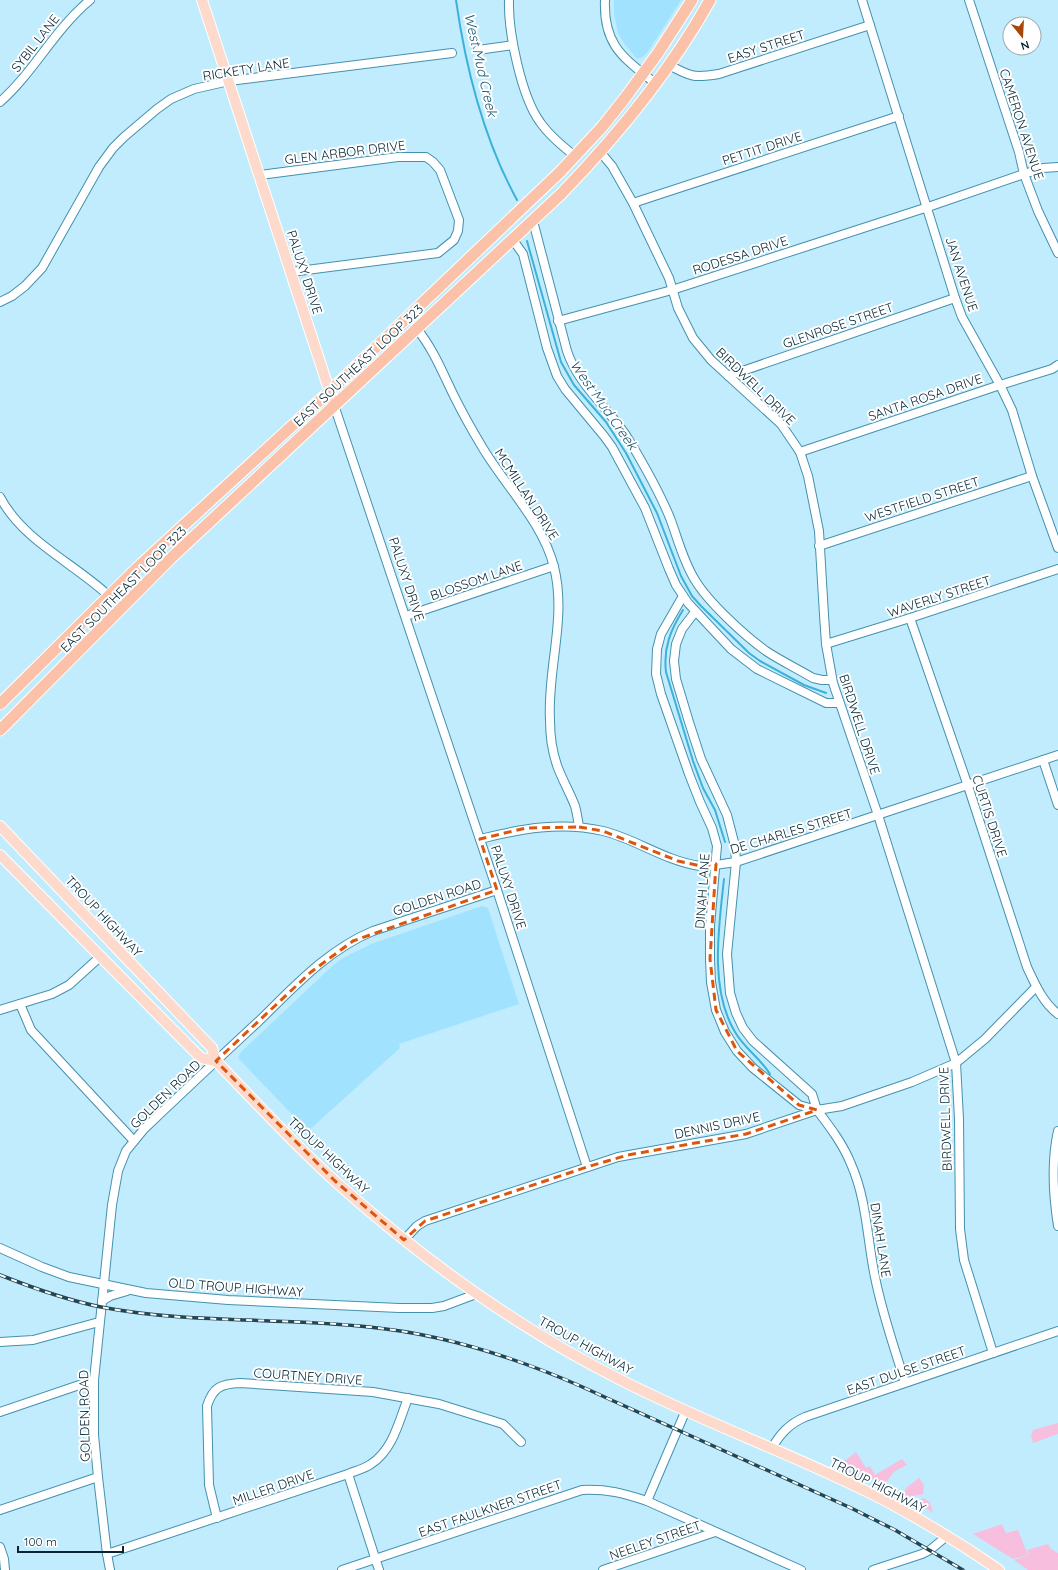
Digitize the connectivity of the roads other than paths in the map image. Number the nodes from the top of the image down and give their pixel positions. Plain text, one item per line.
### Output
1 (89, 0) edge
2 (202, 0) edge
3 (509, 0) edge
4 (605, 0) edge
5 (692, 0) edge
6 (862, 0) edge
7 (969, 0) edge
8 (705, 3) edge
9 (870, 25) junction
10 (513, 45) junction
11 (478, 50) dead end
12 (452, 53) dead end
13 (669, 65) junction
14 (643, 73) junction
15 (229, 81) junction
16 (656, 84) junction
17 (0, 102) edge
18 (899, 116) junction
19 (601, 153) junction
20 (575, 156) junction
21 (1058, 167) edge
22 (1024, 174) junction
23 (260, 175) junction
24 (633, 203) junction
25 (928, 207) junction
26 (533, 221) junction
27 (513, 240) junction
28 (1058, 253) edge
29 (291, 272) junction
30 (672, 290) junction
31 (955, 298) junction
32 (0, 302) edge
33 (558, 320) junction
34 (417, 329) junction
35 (1058, 365) edge
36 (728, 376) junction
37 (1000, 385) junction
38 (330, 391) junction
39 (334, 405) junction
40 (800, 452) junction
41 (1032, 476) junction
42 (0, 497) edge
43 (819, 546) junction
44 (1058, 548) edge
45 (554, 566) junction
46 (1058, 569) edge
47 (109, 596) junction
48 (682, 596) junction
49 (695, 612) junction
50 (406, 616) junction
51 (910, 618) junction
52 (826, 644) junction
53 (832, 680) junction
54 (839, 703) junction
55 (0, 704) edge
56 (0, 730) edge
57 (1058, 756) edge
58 (1043, 760) junction
59 (968, 786) junction
60 (1058, 805) edge
61 (878, 816) junction
62 (0, 826) edge
63 (579, 827) junction
64 (480, 839) junction
65 (0, 855) edge
66 (736, 862) junction
67 (716, 864) junction
68 (497, 890) junction
69 (101, 956) junction
70 (1036, 987) junction
71 (20, 1004) junction
72 (0, 1010) edge
73 (1058, 1014) edge
74 (216, 1061) junction
75 (956, 1063) junction
76 (817, 1110) junction
77 (1058, 1131) edge
78 (134, 1142) junction
79 (587, 1167) junction
80 (1058, 1226) edge
81 (404, 1240) junction
82 (0, 1248) edge
83 (104, 1285) junction
84 (130, 1290) junction
85 (476, 1294) junction
86 (102, 1301) junction
87 (99, 1322) junction
88 (1058, 1331) edge
89 (0, 1342) edge
90 (993, 1353) junction
91 (94, 1380) junction
92 (905, 1382) junction
93 (408, 1398) junction
94 (686, 1410) junction
95 (0, 1412) edge
96 (522, 1442) dead end
97 (772, 1448) junction
98 (348, 1474) junction
99 (98, 1477) junction
100 (647, 1500) junction
101 (0, 1510) edge
102 (217, 1518) junction
103 (715, 1532) junction
104 (947, 1536) junction
105 (0, 1547) edge
106 (107, 1554) junction
107 (375, 1559) junction
108 (5, 1570) edge
109 (110, 1570) edge
110 (342, 1570) edge
111 (378, 1570) edge
112 (603, 1570) edge
113 (801, 1570) edge
114 (873, 1570) edge
115 (999, 1570) edge

1 - 17 street, SYBIL LANE
2 - 15 main road, PALUXY DRIVE
3 - 10 street
4 - 14 street
5 - 14 highway, EAST SOUTHEAST LOOP 323
6 - 9 street, JAN AVENUE
7 - 22 street, CAMERON AVENUE
8 - 13 highway, EAST SOUTHEAST LOOP 323
9 - 13 street, EASY STREET
9 - 18 street, JAN AVENUE
10 - 11 street
10 - 20 street
12 - 15 street, RICKETY LANE
13 - 16 highway, EAST SOUTHEAST LOOP 323
14 - 16 street
14 - 20 highway, EAST SOUTHEAST LOOP 323
15 - 23 main road, PALUXY DRIVE
15 - 32 street, RICKETY LANE
16 - 19 highway, EAST SOUTHEAST LOOP 323
18 - 24 street, PETTIT DRIVE
18 - 25 street, JAN AVENUE
19 - 24 street, BIRDWELL DRIVE
19 - 26 highway, EAST SOUTHEAST LOOP 323
20 - 38 highway, EAST SOUTHEAST LOOP 323
21 - 22 street, RODESSA DRIVE
22 - 25 street, RODESSA DRIVE
22 - 28 street, CAMERON AVENUE
23 - 29 main road, PALUXY DRIVE
23 - 29 street, GLEN ARBOR DRIVE
24 - 30 street, BIRDWELL DRIVE
25 - 30 street, RODESSA DRIVE
25 - 31 street, JAN AVENUE
26 - 27 highway, EAST SOUTHEAST LOOP 323
26 - 33 street
27 - 34 highway, EAST SOUTHEAST LOOP 323
27 - 48 street
29 - 38 main road, PALUXY DRIVE
30 - 33 street, RODESSA DRIVE
30 - 36 street, BIRDWELL DRIVE
31 - 36 street, GLENROSE STREET
31 - 37 street, JAN AVENUE
33 - 53 street
34 - 39 highway, EAST SOUTHEAST LOOP 323
34 - 45 street, MCMILLAN DRIVE
35 - 37 street, SANTA ROSA DRIVE
36 - 40 street, BIRDWELL DRIVE
37 - 40 street, SANTA ROSA DRIVE
37 - 41 street, JAN AVENUE
38 - 39 main road, PALUXY DRIVE
38 - 47 highway, EAST SOUTHEAST LOOP 323
39 - 50 street, PALUXY DRIVE
39 - 56 highway, EAST SOUTHEAST LOOP 323
40 - 43 street, BIRDWELL DRIVE
41 - 43 street, WESTFIELD STREET
41 - 44 street, JAN AVENUE
42 - 47 street
43 - 52 street, BIRDWELL DRIVE
45 - 50 street, BLOSSOM LANE
45 - 63 street, MCMILLAN DRIVE
46 - 51 street, WAVERLY STREET
47 - 55 highway, EAST SOUTHEAST LOOP 323
48 - 49 street
48 - 67 street, DINAH LANE
49 - 54 street
49 - 66 street, DINAH LANE
50 - 64 street, PALUXY DRIVE
51 - 52 street, WAVERLY STREET
51 - 59 street, CURTIS DRIVE
52 - 53 street, BIRDWELL DRIVE
53 - 54 street, BIRDWELL DRIVE
54 - 61 street, BIRDWELL DRIVE
57 - 58 street, DE CHARLES STREET
58 - 59 street, DE CHARLES STREET
58 - 60 street
59 - 61 street, DE CHARLES STREET
59 - 70 street, CURTIS DRIVE
61 - 66 street, DE CHARLES STREET
61 - 75 street, BIRDWELL DRIVE
62 - 74 main road, TROUP HIGHWAY
63 - 64 street, DE CHARLES STREET
63 - 67 street, DE CHARLES STREET
64 - 68 street, PALUXY DRIVE
65 - 69 main road, TROUP HIGHWAY
66 - 67 street, DE CHARLES STREET
66 - 76 street, DINAH LANE
67 - 76 street, DINAH LANE
68 - 74 street, GOLDEN ROAD
68 - 79 street, PALUXY DRIVE
69 - 71 street
69 - 74 main road, TROUP HIGHWAY
70 - 73 street, CURTIS DRIVE
70 - 75 street, DENNIS DRIVE
71 - 72 street
71 - 78 street
74 - 78 street, GOLDEN ROAD
74 - 81 main road, TROUP HIGHWAY
75 - 76 street, DENNIS DRIVE
75 - 90 street, BIRDWELL DRIVE
76 - 79 street, DENNIS DRIVE
76 - 92 street, DINAH LANE
77 - 80 street
78 - 83 street, GOLDEN ROAD
79 - 81 street, DENNIS DRIVE
81 - 85 main road, TROUP HIGHWAY
82 - 83 street, OLD TROUP HIGHWAY
83 - 84 street, OLD TROUP HIGHWAY
83 - 86 street, GOLDEN ROAD
84 - 85 street, OLD TROUP HIGHWAY
84 - 86 street
85 - 94 main road, TROUP HIGHWAY
86 - 87 street, GOLDEN ROAD
87 - 89 street
87 - 91 street, GOLDEN ROAD
88 - 90 street, EAST DULSE STREET
90 - 92 street, EAST DULSE STREET
91 - 95 street
91 - 99 street, GOLDEN ROAD
92 - 97 street, EAST DULSE STREET
93 - 96 street, COURTNEY DRIVE
93 - 98 street, MILLER DRIVE
93 - 102 street, COURTNEY DRIVE
94 - 97 main road, TROUP HIGHWAY
94 - 100 street
97 - 104 main road, TROUP HIGHWAY
98 - 102 street, MILLER DRIVE
98 - 107 street
99 - 101 street
99 - 106 street, GOLDEN ROAD
100 - 103 street, EAST FAULKNER STREET
100 - 107 street, EAST FAULKNER STREET
102 - 106 street, MILLER DRIVE
103 - 112 street, NEELEY STREET
103 - 113 street, EAST FAULKNER STREET
104 - 114 street
104 - 115 main road, TROUP HIGHWAY
105 - 108 street
106 - 109 street, GOLDEN ROAD
107 - 110 street, EAST FAULKNER STREET
107 - 111 street

